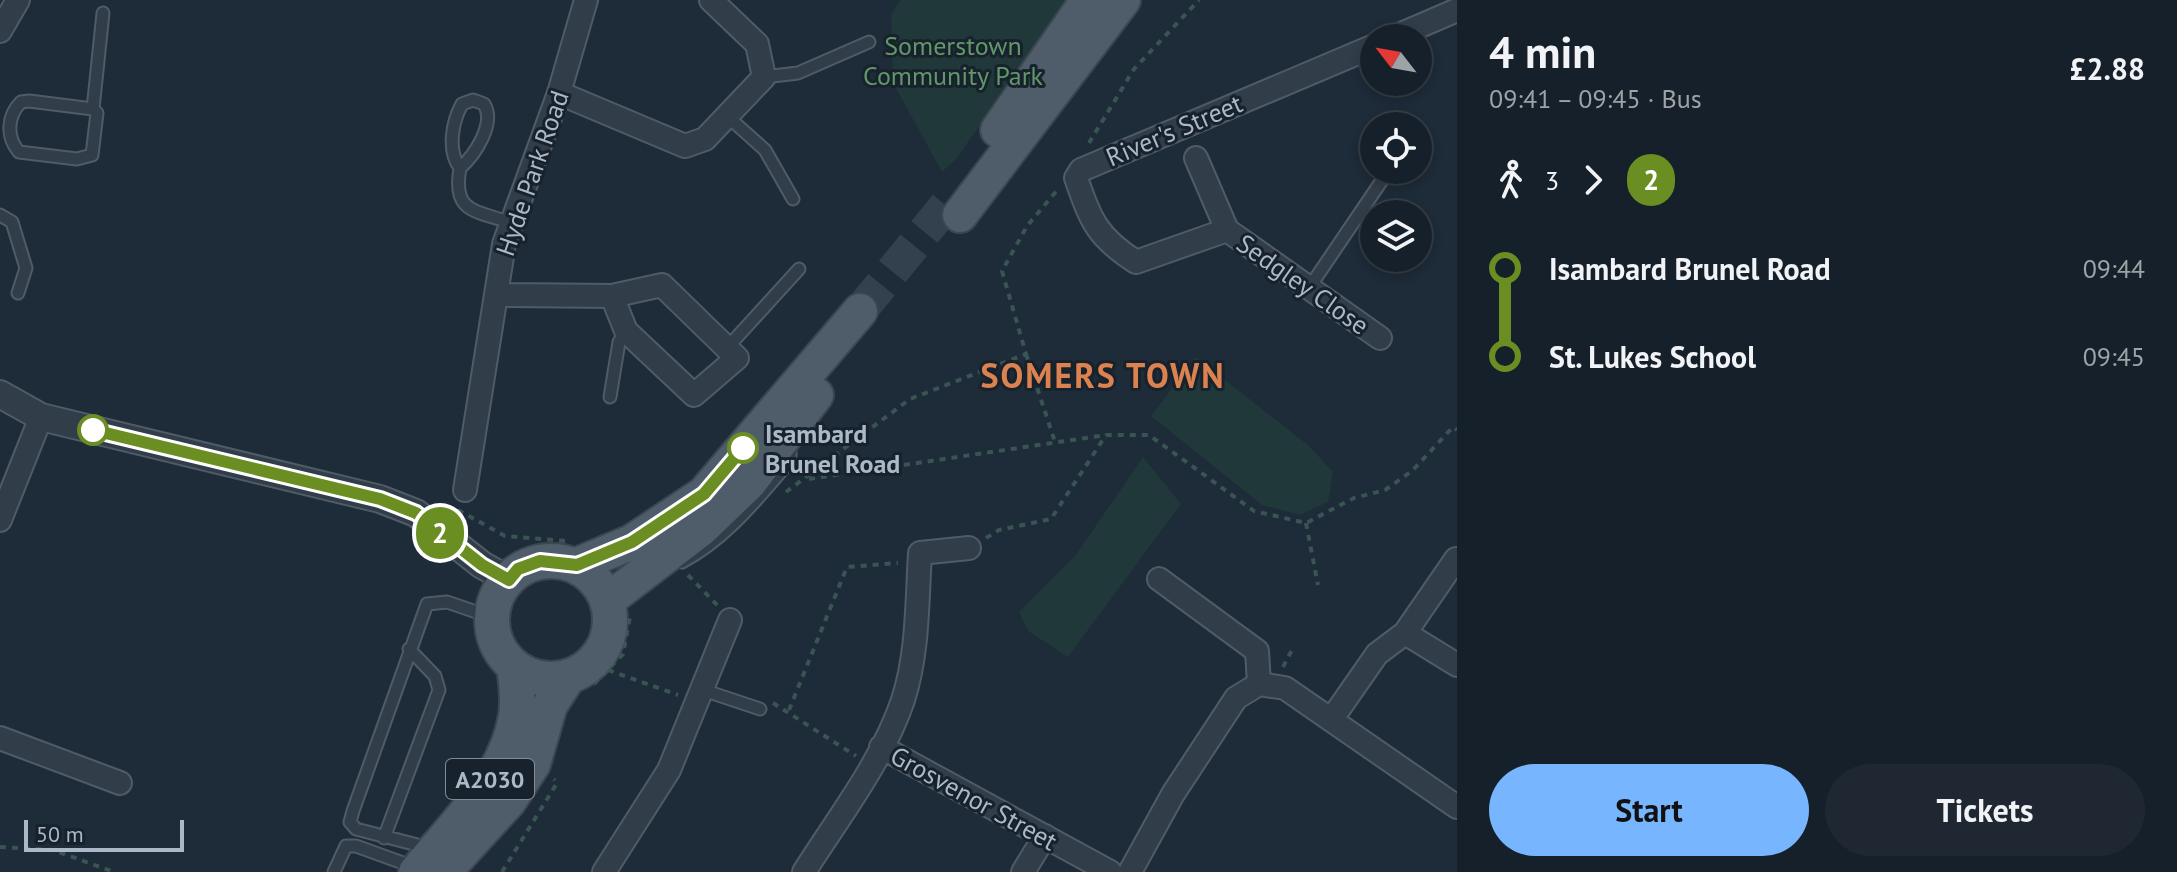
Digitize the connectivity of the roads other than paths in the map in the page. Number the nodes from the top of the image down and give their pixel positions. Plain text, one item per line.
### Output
1 (18, 0) edge
2 (586, 0) edge
3 (711, 0) edge
4 (1088, 0) edge
5 (1123, 0) edge
6 (1457, 10) edge
7 (103, 13) dead end
8 (1424, 24) edge
9 (0, 31) edge
10 (869, 42) dead end
11 (1360, 52) edge
12 (764, 77) junction
13 (559, 93) junction
14 (93, 109) junction
15 (727, 116) junction
16 (5, 117) edge
17 (1196, 158) dead end
18 (460, 168) junction
19 (1380, 184) edge
20 (793, 199) dead end
21 (0, 215) edge
22 (511, 223) junction
23 (1227, 230) junction
24 (1136, 262) joint
25 (799, 269) dead end
26 (1309, 288) junction
27 (18, 293) dead end
28 (496, 295) junction
29 (612, 296) junction
30 (626, 331) junction
31 (1380, 338) dead end
32 (727, 348) junction
33 (0, 394) edge
34 (610, 397) dead end
35 (41, 417) junction
36 (461, 500) road end
37 (0, 520) edge
38 (969, 548) road end
39 (572, 553) junction
40 (1456, 559) edge
41 (1159, 579) dead end
42 (509, 580) junction
43 (619, 607) junction
44 (491, 617) junction
45 (730, 620) road end
46 (1405, 633) junction
47 (409, 649) junction
48 (1457, 665) edge
49 (514, 666) junction
50 (581, 681) junction
51 (1259, 684) junction
52 (700, 696) junction
53 (760, 709) road end
54 (1331, 720) junction
55 (0, 738) edge
56 (876, 756) junction
57 (120, 783) dead end
58 (1457, 807) edge
59 (1045, 836) junction
60 (384, 838) junction
61 (428, 865) edge
62 (334, 872) edge
63 (604, 872) edge
64 (804, 872) edge
65 (1023, 872) edge
66 (1110, 872) edge
67 (1130, 872) edge

1 - 9 street
2 - 13 street, Hyde Park Road
3 - 12 street
4 - 5 main road
6 - 8 street
7 - 14 lane
10 - 12 lane
11 - 24 street, River's Street
12 - 15 street
13 - 15 street
13 - 22 street, Hyde Park Road
14 - 16 lane
14 - 16 lane
15 - 20 lane
17 - 23 street
18 - 18 lane
18 - 22 lane
19 - 26 lane
21 - 27 lane
22 - 28 street, Hyde Park Road
23 - 24 street, Sedgley Close
23 - 26 street, Sedgley Close
25 - 32 lane
26 - 31 street, Sedgley Close
28 - 29 street
28 - 36 street, Hyde Park Road
29 - 30 street
29 - 32 street
30 - 32 street
30 - 34 lane
33 - 35 street
35 - 37 street
35 - 42 street
38 - 56 street
39 - 42 main road
39 - 43 main road
39 - 43 main road
40 - 46 street
41 - 51 street
42 - 44 main road
43 - 50 main road
44 - 47 lane
44 - 49 main road
45 - 52 street
46 - 48 street
46 - 54 street
47 - 60 lane
47 - 60 lane
49 - 50 main road
49 - 61 main road, A2030
50 - 61 main road, A2030
51 - 54 street
51 - 67 street
52 - 53 lane
52 - 63 street
54 - 58 street
55 - 57 street
56 - 59 street, Grosvenor Street
56 - 64 street
59 - 65 street
59 - 66 street, Grosvenor Street
60 - 61 lane
61 - 62 lane

